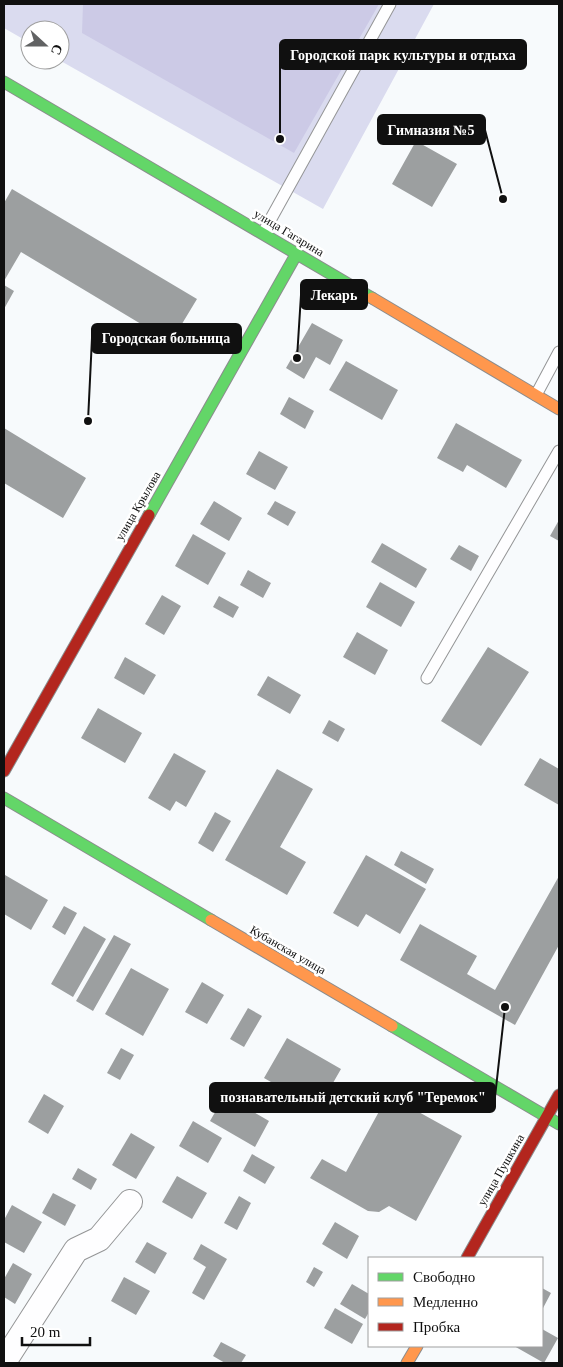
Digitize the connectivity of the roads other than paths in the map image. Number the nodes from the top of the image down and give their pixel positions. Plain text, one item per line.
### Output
1 (390, 4) edge
2 (4, 82) edge
3 (262, 233) junction
4 (297, 253) junction
5 (559, 352) edge
6 (536, 395) junction
7 (559, 409) edge
8 (559, 452) edge
9 (427, 678) dead end
10 (4, 771) edge
11 (4, 798) edge
12 (559, 1095) edge
13 (547, 1117) junction
14 (559, 1124) edge
15 (130, 1202) dead end
16 (468, 1257) edge
17 (416, 1347) edge
18 (4, 1362) edge
19 (407, 1363) edge

1 - 3 lane
2 - 3 street, улица Гагарина
3 - 4 street, улица Гагарина
4 - 6 street, улица Гагарина
4 - 10 street, улица Крылова
5 - 6 lane
6 - 7 street, улица Гагарина
8 - 9 lane
11 - 13 street, Кубанская улица
12 - 13 street, улица Пушкина
13 - 14 street, Кубанская улица
13 - 16 street, улица Пушкина
15 - 18 street
17 - 19 street

